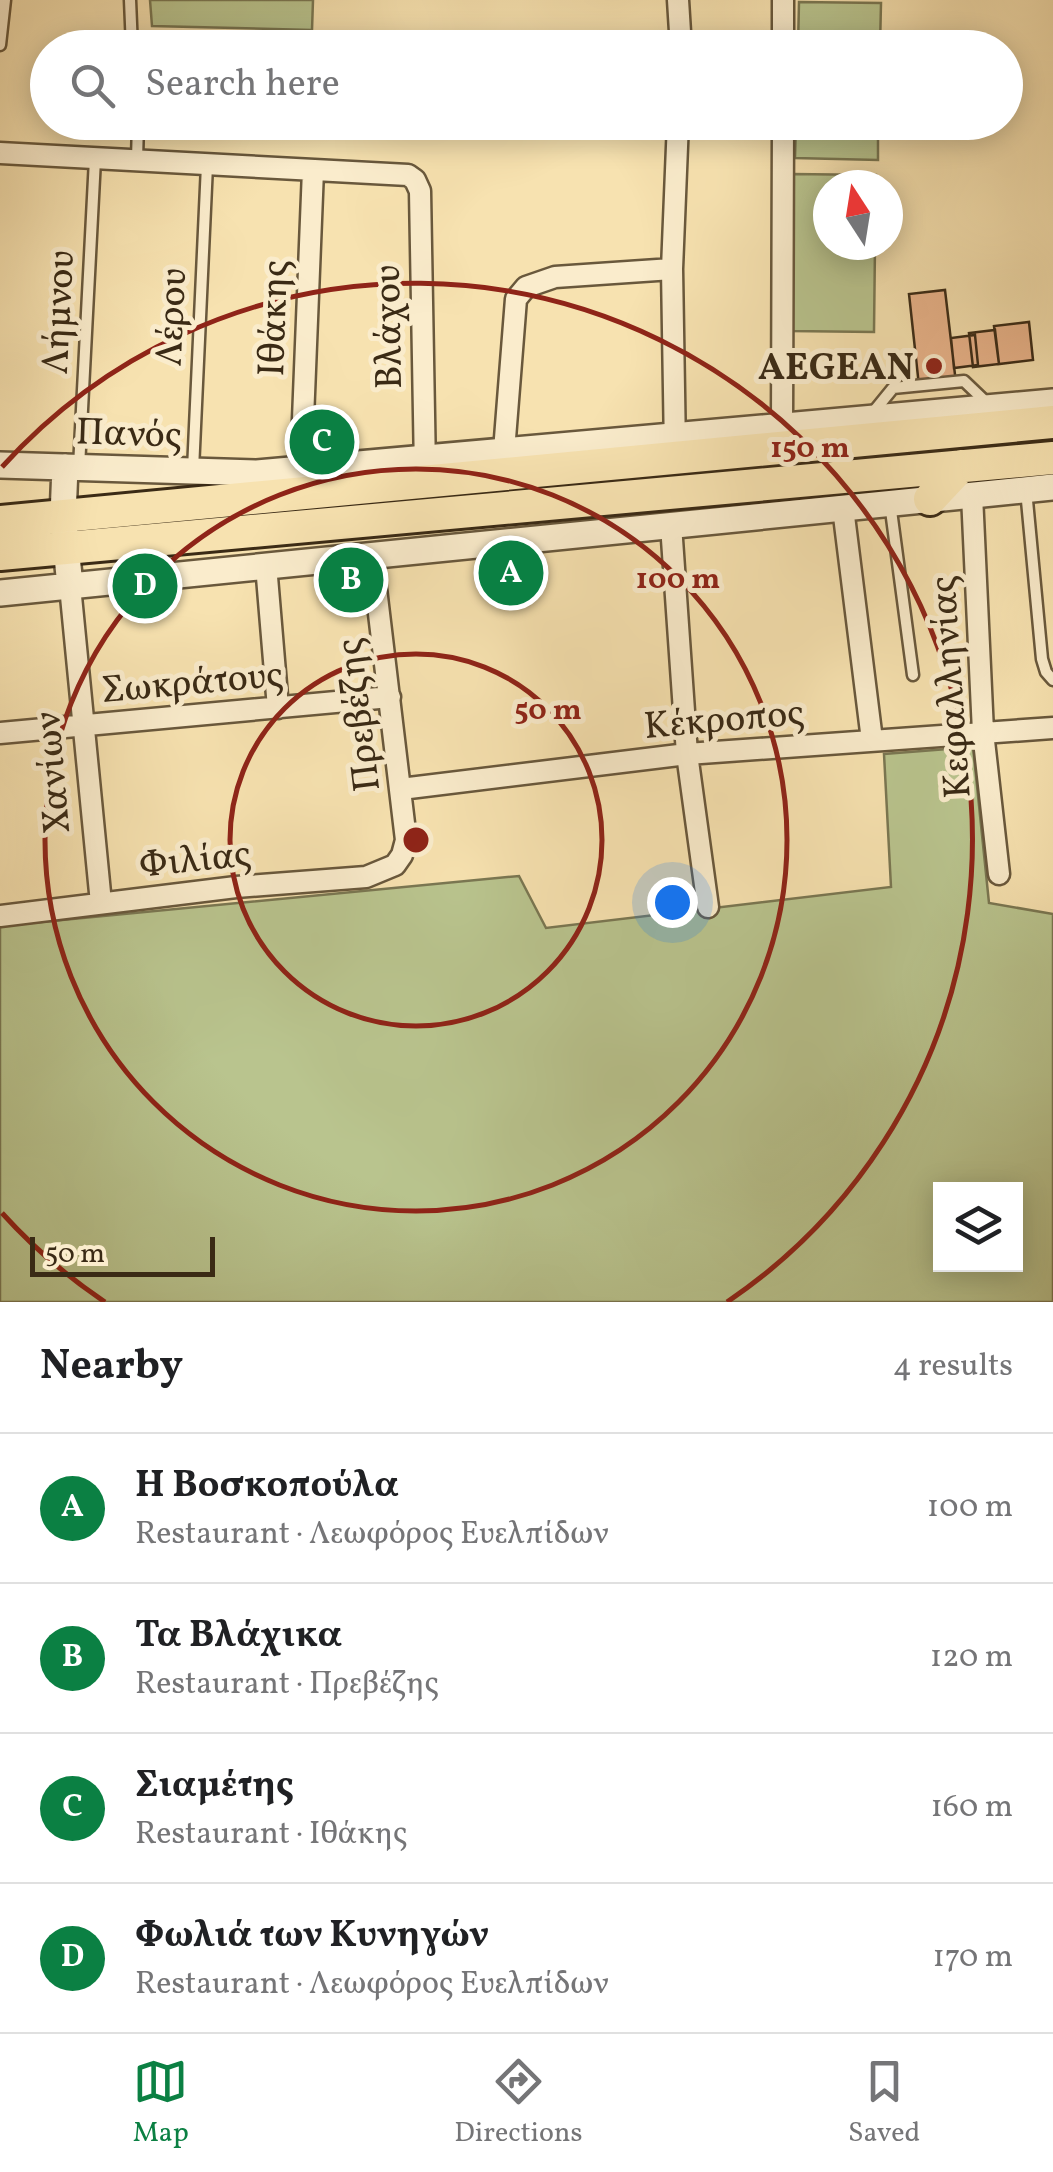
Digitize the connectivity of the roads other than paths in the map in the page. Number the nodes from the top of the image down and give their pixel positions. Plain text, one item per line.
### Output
1 (5, 0) edge
2 (130, 0) edge
3 (678, 0) edge
4 (783, 0) edge
5 (131, 30) edge
6 (680, 30) edge
7 (783, 30) edge
8 (0, 45) edge
9 (138, 140) edge
10 (677, 140) edge
11 (782, 140) edge
12 (0, 154) edge
13 (95, 158) junction
14 (138, 161) junction
15 (207, 164) junction
16 (313, 170) junction
17 (672, 269) junction
18 (1053, 402) edge
19 (1053, 422) edge
20 (782, 426) junction
21 (674, 447) junction
22 (504, 451) junction
23 (1053, 458) edge
24 (0, 465) edge
25 (66, 467) junction
26 (301, 469) junction
27 (425, 470) junction
28 (194, 471) junction
29 (967, 480) junction
30 (254, 486) junction
31 (1053, 487) edge
32 (1026, 490) junction
33 (930, 499) joint
34 (890, 503) junction
35 (498, 508) junction
36 (843, 508) junction
37 (0, 522) edge
38 (671, 525) junction
39 (64, 532) junction
40 (194, 536) junction
41 (550, 537) junction
42 (0, 554) edge
43 (372, 554) junction
44 (266, 566) junction
45 (239, 568) junction
46 (70, 586) junction
47 (0, 594) edge
48 (913, 675) dead end
49 (1053, 680) edge
50 (390, 698) junction
51 (278, 708) junction
52 (85, 726) junction
53 (1053, 728) edge
54 (983, 732) junction
55 (0, 734) edge
56 (872, 740) junction
57 (686, 754) junction
58 (401, 788) junction
59 (395, 865) joint
60 (999, 874) dead end
61 (102, 903) junction
62 (708, 907) dead end
63 (0, 916) edge

1 - 8 lane
2 - 5 lane
3 - 6 street
4 - 7 street
9 - 14 lane
10 - 17 street
11 - 20 street
12 - 13 street
13 - 14 street
13 - 25 lane, Λήμνου
14 - 15 street
15 - 16 street
15 - 28 lane, Λέρου
16 - 26 street, Ιθάκης
16 - 27 street, Βλάχου
17 - 21 street
17 - 22 street
18 - 20 street, Πανός
19 - 21 main road
20 - 21 street, Πανός
21 - 22 street, Πανός
21 - 27 main road
22 - 27 street, Πανός
23 - 29 main road
24 - 25 street, Πανός
25 - 28 street, Πανός
25 - 39 street, Χανίων
26 - 27 street, Πανός
26 - 30 street, Πανός
27 - 30 main road
28 - 30 street, Πανός
29 - 32 street
29 - 33 main road
29 - 35 main road
29 - 54 street, Κεφαλληνίας
30 - 39 main road
31 - 32 street
32 - 49 lane
33 - 34 street
34 - 36 street
34 - 48 lane
35 - 40 main road
35 - 41 street
36 - 38 street
36 - 56 street
37 - 39 main road
38 - 41 street
38 - 57 street
39 - 40 main road
39 - 42 main road
39 - 46 street, Χανίων
40 - 45 street
41 - 43 street
43 - 44 street
43 - 50 street, Πρεβέζης
44 - 45 street
44 - 51 street
45 - 46 street
46 - 47 street
46 - 52 street, Χανίων
50 - 51 street, Σωκράτους
50 - 58 street, Πρεβέζης
51 - 52 street, Σωκράτους
52 - 55 street, Σωκράτους
52 - 61 street, Χανίων
53 - 54 street, Κέκροπος
54 - 56 street, Κέκροπος
54 - 60 street, Κεφαλληνίας
56 - 57 street, Κέκροπος
57 - 58 street, Κέκροπος
57 - 62 street
58 - 59 street, Πρεβέζης
59 - 61 street, Φιλίας
61 - 63 street, Φιλίας

